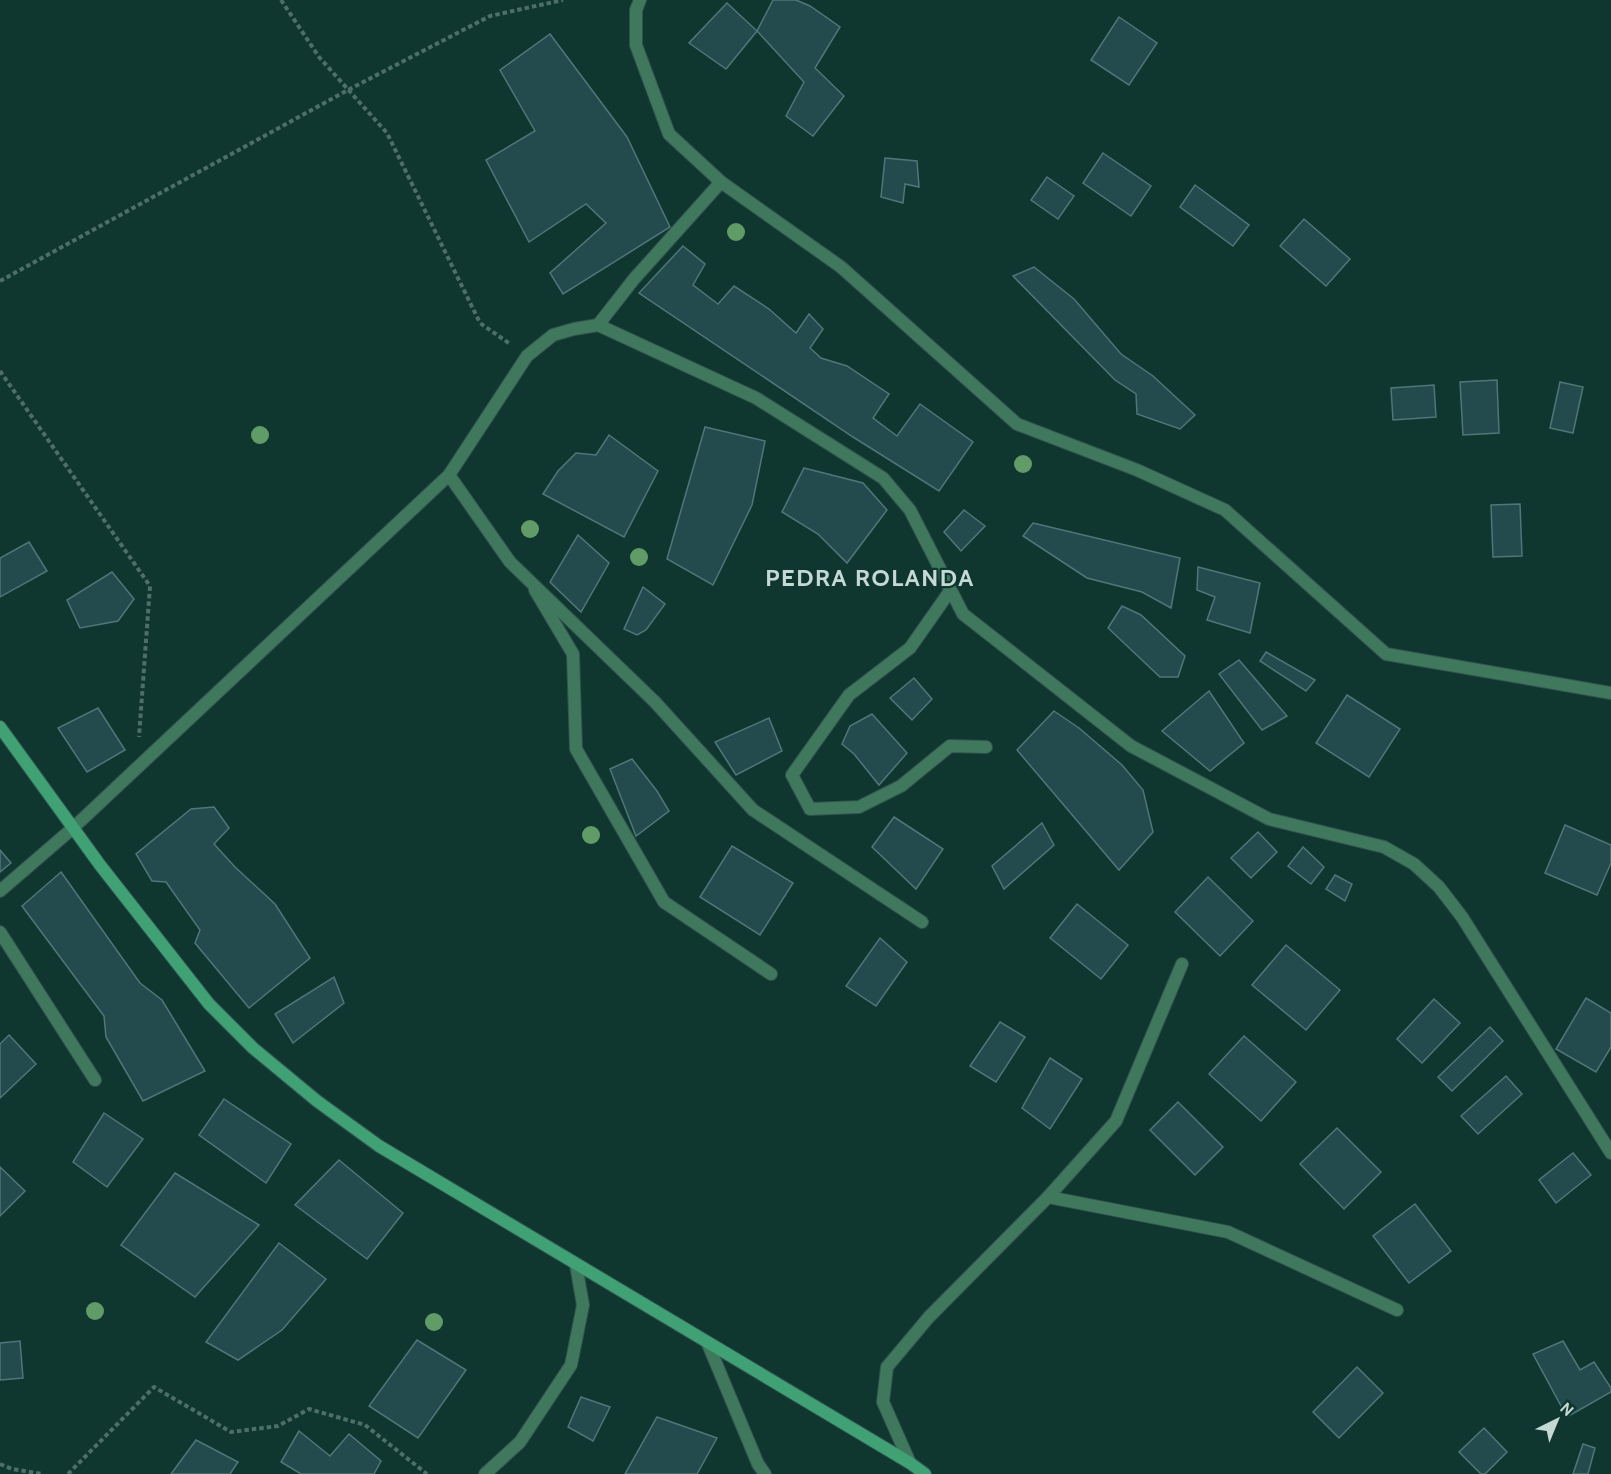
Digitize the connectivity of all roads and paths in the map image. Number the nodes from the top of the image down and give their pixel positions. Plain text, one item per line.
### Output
1 (281, 0) edge
2 (563, 0) edge
3 (640, 0) edge
4 (348, 90) junction
5 (721, 182) junction
6 (0, 281) edge
7 (598, 325) junction
8 (527, 356) junction
9 (0, 371) edge
10 (449, 476) junction
11 (532, 583) junction
12 (950, 591) junction
13 (1611, 693) edge
14 (0, 727) edge
15 (986, 747) dead end
16 (137, 767) junction
17 (73, 828) junction
18 (0, 891) edge
19 (922, 922) dead end
20 (0, 932) edge
21 (1182, 964) dead end
22 (771, 974) dead end
23 (95, 1080) dead end
24 (1611, 1153) edge
25 (1048, 1197) junction
26 (576, 1265) junction
27 (1397, 1310) dead end
28 (708, 1344) junction
29 (910, 1463) junction
30 (0, 1464) edge
31 (43, 1474) edge
32 (68, 1474) edge
33 (427, 1474) edge
34 (485, 1474) edge
35 (765, 1474) edge
36 (925, 1474) edge

1 - 4 path
2 - 4 path
3 - 5 street
4 - 6 path
4 - 8 path
5 - 7 street
5 - 13 street
7 - 8 street
7 - 12 street
8 - 10 street
9 - 16 path
10 - 11 street
10 - 16 street
11 - 19 street
11 - 22 street
12 - 15 street
12 - 24 street
14 - 17 main road
16 - 17 street
17 - 18 street
17 - 26 main road
20 - 23 street
21 - 25 street
25 - 27 street
25 - 29 street
26 - 28 main road
26 - 34 street
28 - 29 main road
28 - 35 street
29 - 36 main road
30 - 31 path
32 - 33 path

